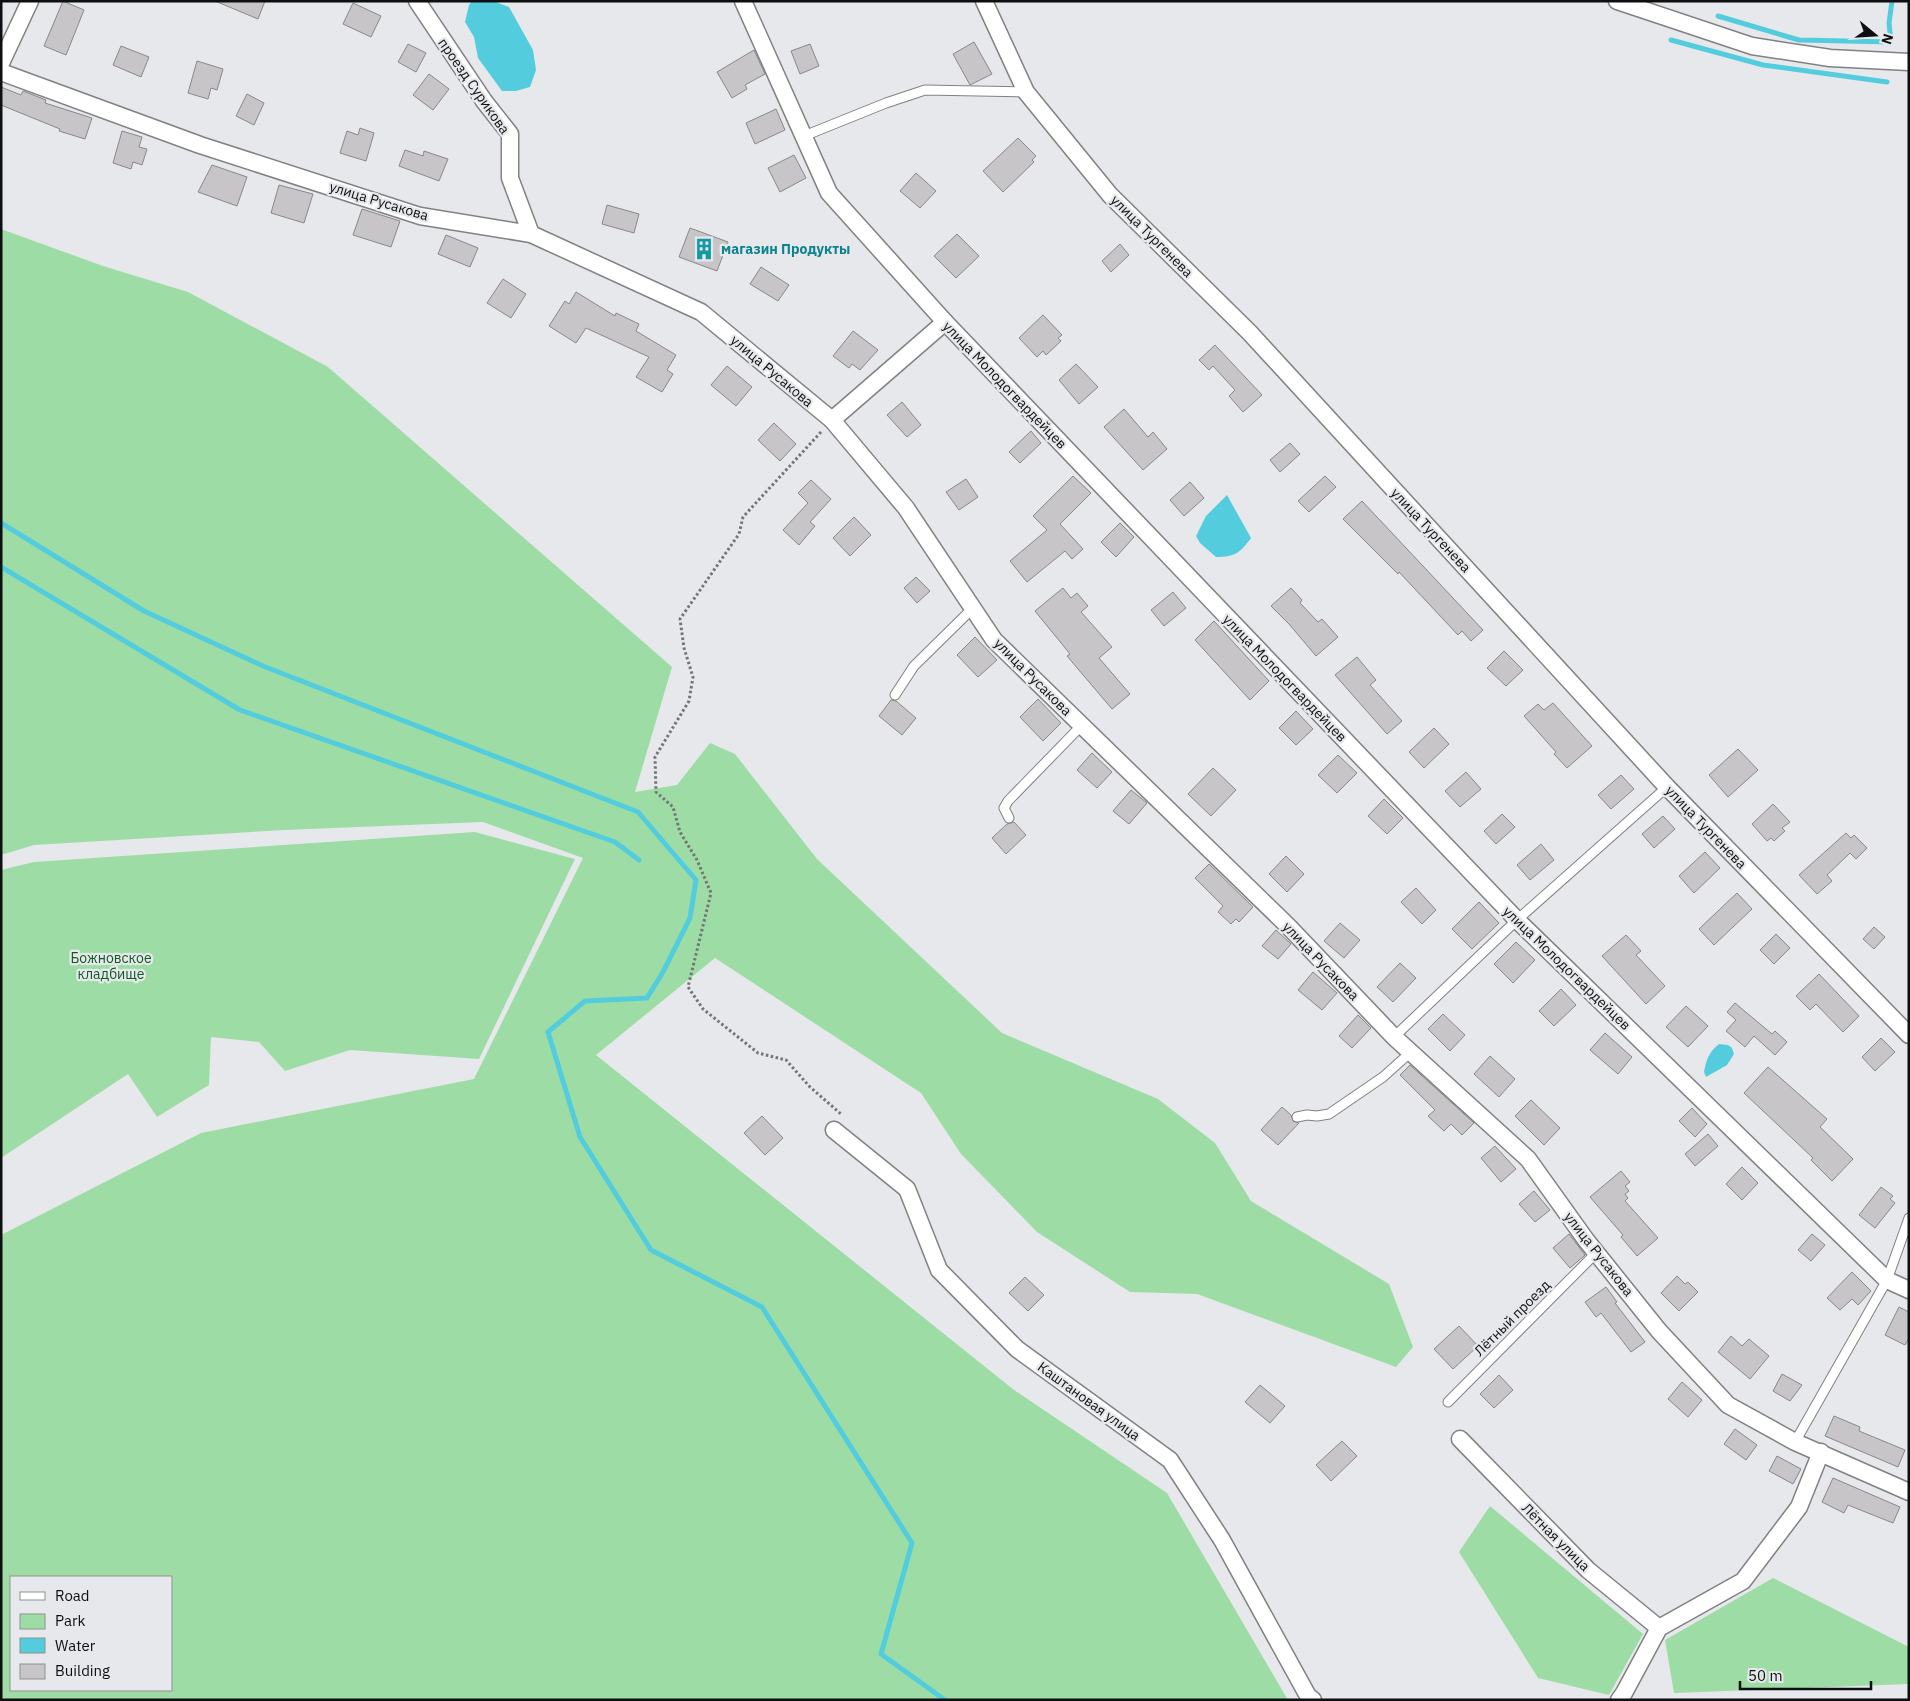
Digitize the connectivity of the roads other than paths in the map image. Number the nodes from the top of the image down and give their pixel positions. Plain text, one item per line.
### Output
1 (30, 1) edge
2 (417, 1) edge
3 (743, 1) edge
4 (984, 1) edge
5 (1617, 1) edge
6 (1909, 62) edge
7 (1, 63) edge
8 (1, 72) edge
9 (1026, 92) junction
10 (804, 136) junction
11 (531, 234) junction
12 (945, 322) junction
13 (832, 420) junction
14 (973, 608) junction
15 (895, 695) dead end
16 (1082, 726) junction
17 (1667, 787) junction
18 (1009, 818) dead end
19 (1517, 920) junction
20 (1909, 1035) edge
21 (1394, 1037) junction
22 (1410, 1052) junction
23 (1297, 1117) dead end
24 (834, 1130) road end
25 (1909, 1218) edge
26 (1596, 1253) junction
27 (1887, 1280) junction
28 (1909, 1290) edge
29 (1448, 1402) dead end
30 (1460, 1439) dead end
31 (1795, 1442) junction
32 (1821, 1452) junction
33 (1909, 1492) edge
34 (1659, 1628) junction
35 (1313, 1700) edge
36 (1618, 1700) edge

1 - 7 street
2 - 11 street, проезд Сурикова
3 - 10 street, улица Молодогвардейцев
4 - 9 street, улица Тургенева
5 - 6 street
8 - 11 street, улица Русакова
9 - 10 lane
9 - 17 street, улица Тургенева
10 - 12 street, улица Молодогвардейцев
11 - 13 street, улица Русакова
12 - 13 street
12 - 19 street, улица Молодогвардейцев
13 - 14 street, улица Русакова
14 - 15 lane
14 - 16 street, улица Русакова
16 - 18 lane
16 - 21 street, улица Русакова
17 - 19 lane
17 - 20 street, улица Тургенева
19 - 21 lane
19 - 27 street, улица Молодогвардейцев
21 - 22 street, улица Русакова
22 - 23 lane
22 - 26 street, улица Русакова
24 - 35 street, Каштановая улица
25 - 27 lane
26 - 29 lane, Лётный проезд
26 - 31 street, улица Русакова
27 - 28 street, улица Молодогвардейцев
27 - 31 lane
30 - 34 street, Лётная улица
31 - 32 street, улица Русакова
32 - 33 street, улица Русакова
32 - 34 street
34 - 36 street

